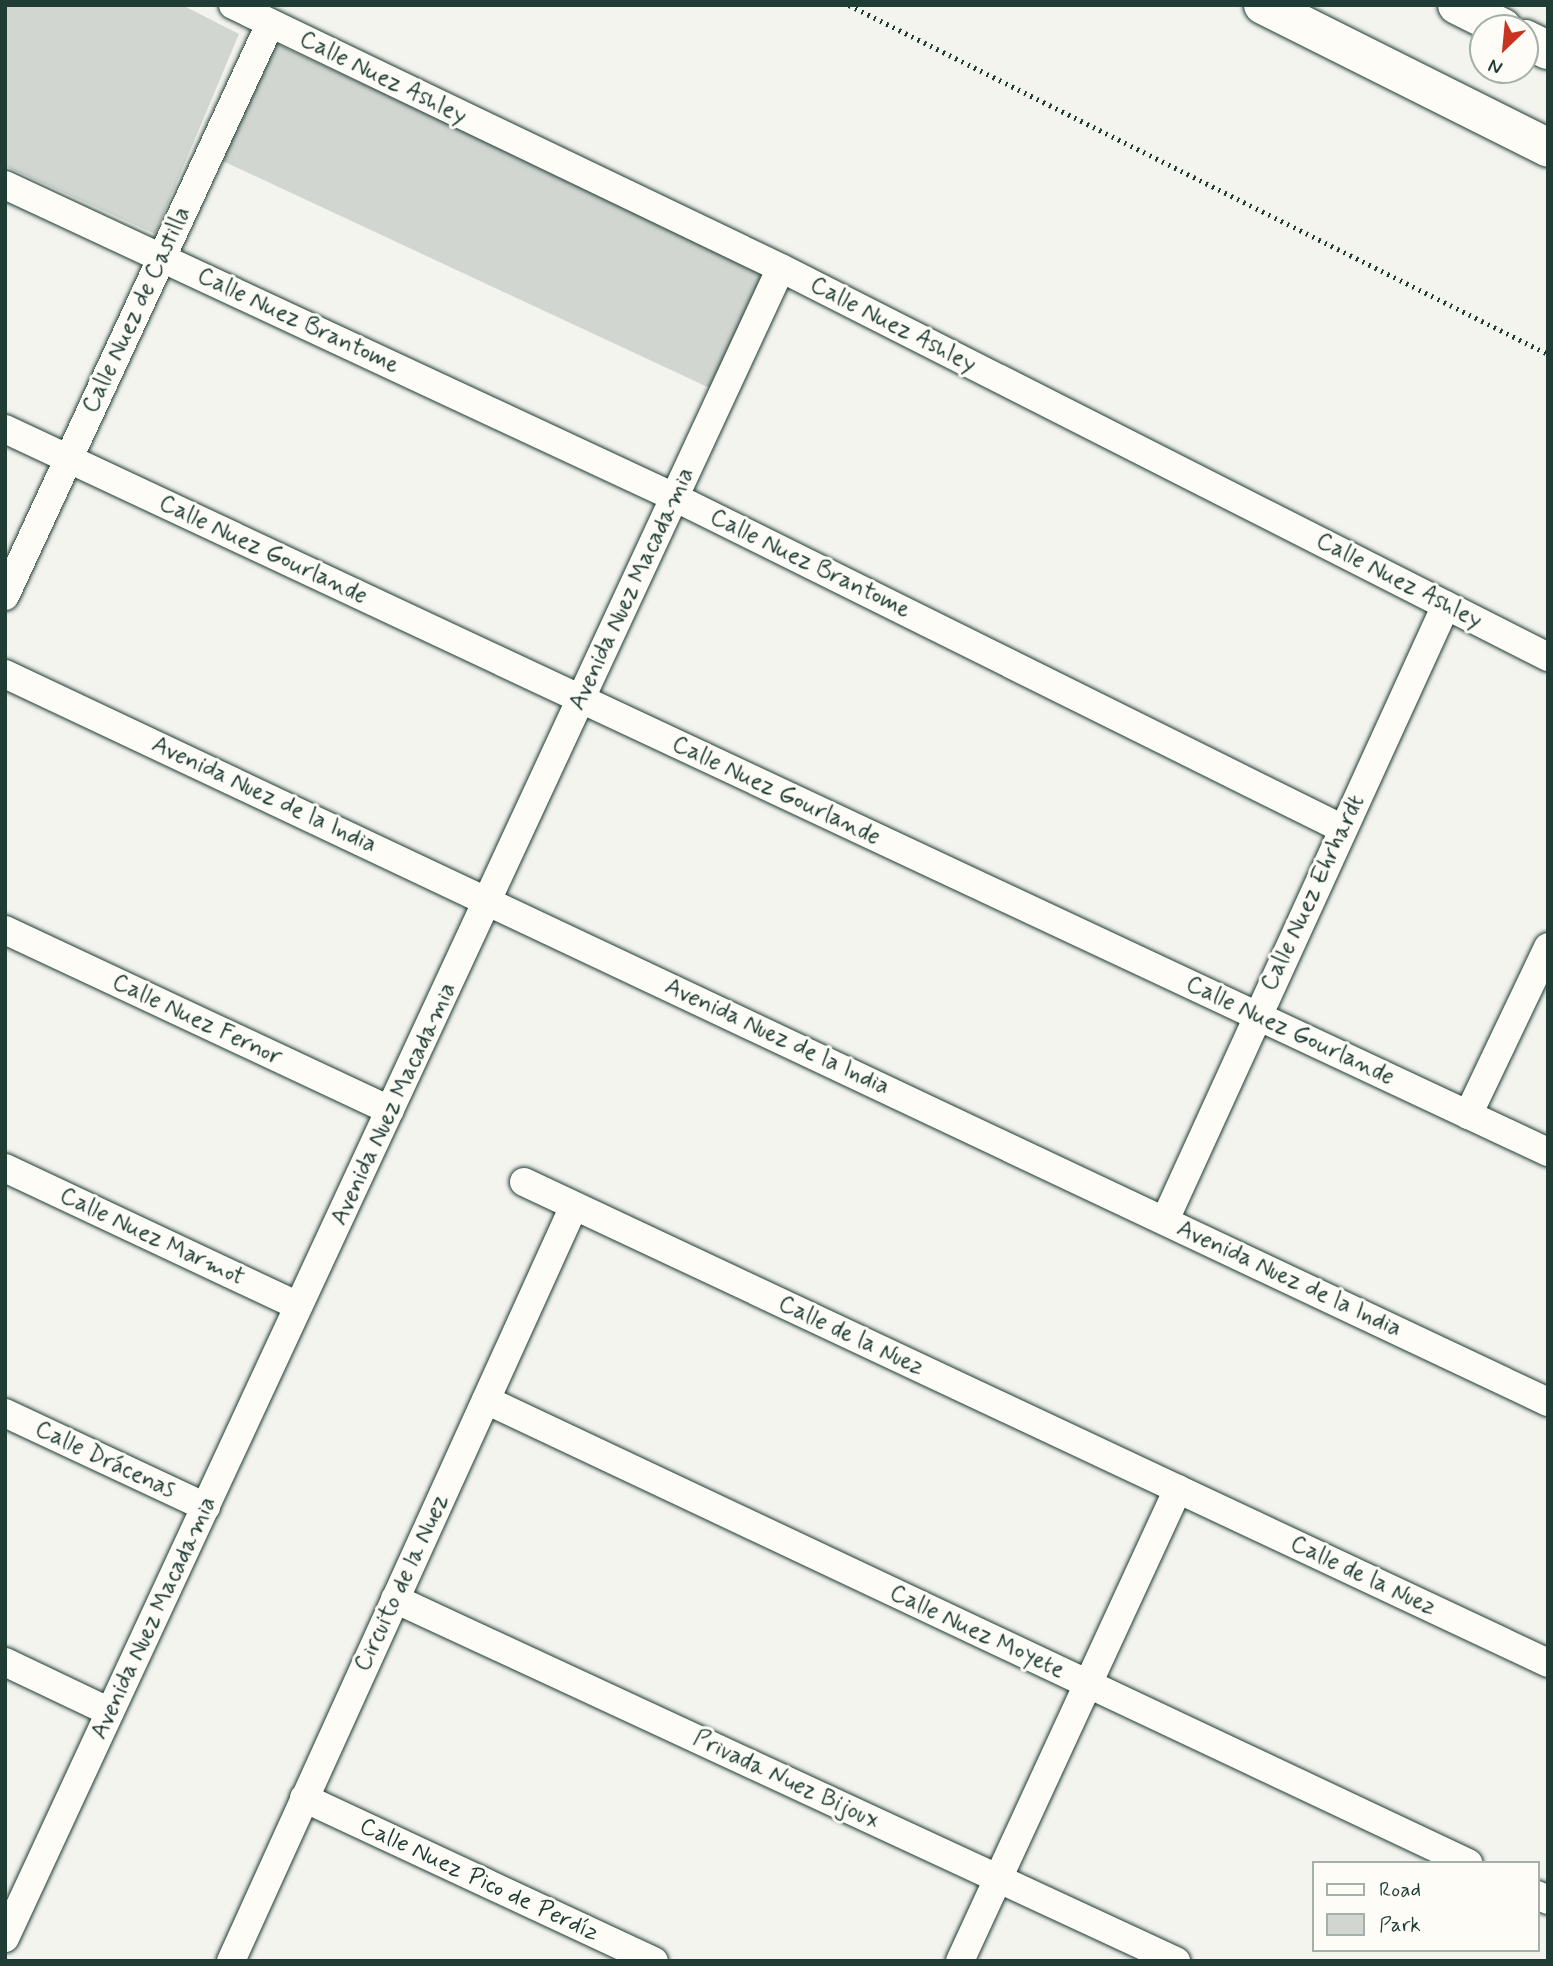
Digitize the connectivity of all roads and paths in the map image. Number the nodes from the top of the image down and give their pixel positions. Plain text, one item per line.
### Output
1 (233, 5) edge
2 (849, 5) edge
3 (1263, 5) edge
4 (1457, 5) edge
5 (1475, 14) edge
6 (270, 24) junction
7 (1548, 148) edge
8 (5, 185) edge
9 (162, 258) junction
10 (780, 268) junction
11 (1548, 354) edge
12 (5, 429) edge
13 (69, 459) junction
14 (674, 496) junction
15 (5, 596) edge
16 (1446, 605) junction
17 (1548, 657) edge
18 (5, 674) edge
19 (581, 699) junction
20 (1343, 830) junction
21 (490, 901) junction
22 (5, 930) edge
23 (1548, 947) edge
24 (1256, 1015) junction
25 (390, 1110) junction
26 (1468, 1115) junction
27 (1548, 1152) edge
28 (5, 1168) edge
29 (524, 1182) dead end
30 (574, 1206) junction
31 (1165, 1220) junction
32 (298, 1306) junction
33 (486, 1400) junction
34 (1548, 1402) edge
35 (5, 1413) edge
36 (1178, 1489) junction
37 (206, 1507) junction
38 (395, 1599) junction
39 (5, 1662) edge
40 (1548, 1663) edge
41 (1088, 1684) junction
42 (110, 1712) junction
43 (304, 1798) junction
44 (1464, 1861) edge
45 (998, 1878) junction
46 (13, 1903) edge
47 (5, 1938) edge
48 (230, 1961) edge
49 (654, 1961) edge
50 (960, 1961) edge
51 (1176, 1961) edge

1 - 6 street, Calle Nuez Ashley
2 - 11 path
3 - 7 highway
4 - 5 highway
6 - 9 street, Calle Nuez de Castilla
6 - 10 street, Calle Nuez Ashley
8 - 9 street, Calle Nuez Brantome
9 - 13 street, Calle Nuez de Castilla
9 - 14 street, Calle Nuez Brantome
10 - 14 street, Avenida Nuez Macadamia
10 - 16 street, Calle Nuez Ashley
12 - 13 street, Calle Nuez Gourlande
13 - 15 street, Calle Nuez de Castilla
13 - 19 street, Calle Nuez Gourlande
14 - 19 street, Avenida Nuez Macadamia
14 - 20 street, Calle Nuez Brantome
16 - 17 street, Calle Nuez Ashley
16 - 20 street, Calle Nuez Ehrhardt
18 - 21 street, Avenida Nuez de la India
19 - 21 street, Avenida Nuez Macadamia
19 - 24 street, Calle Nuez Gourlande
20 - 24 street, Calle Nuez Ehrhardt
21 - 25 street, Avenida Nuez Macadamia
21 - 31 street, Avenida Nuez de la India
22 - 25 street, Calle Nuez Fernor
23 - 26 street
24 - 26 street, Calle Nuez Gourlande
24 - 31 street, Calle Nuez Ehrhardt
25 - 32 street, Avenida Nuez Macadamia
26 - 27 street, Calle Nuez Gourlande
28 - 32 street, Calle Nuez Marmot
29 - 30 street, Calle de la Nuez
30 - 33 street, Circuito de la Nuez
30 - 36 street, Calle de la Nuez
31 - 34 street, Avenida Nuez de la India
32 - 37 street, Avenida Nuez Macadamia
33 - 38 street, Circuito de la Nuez
33 - 41 street, Calle Nuez Moyete
35 - 37 street, Calle Drácenas
36 - 40 street, Calle de la Nuez
36 - 41 street
37 - 42 street, Avenida Nuez Macadamia
38 - 43 street, Circuito de la Nuez
38 - 45 street, Privada Nuez Bijoux
39 - 42 street
41 - 44 street, Calle Nuez Moyete
41 - 45 street
42 - 46 street, Avenida Nuez Macadamia
43 - 48 street, Circuito de la Nuez
43 - 49 street, Calle Nuez Pico de Perdíz
45 - 50 street
45 - 51 street, Privada Nuez Bijoux
46 - 47 street, Avenida Nuez Macadamia

